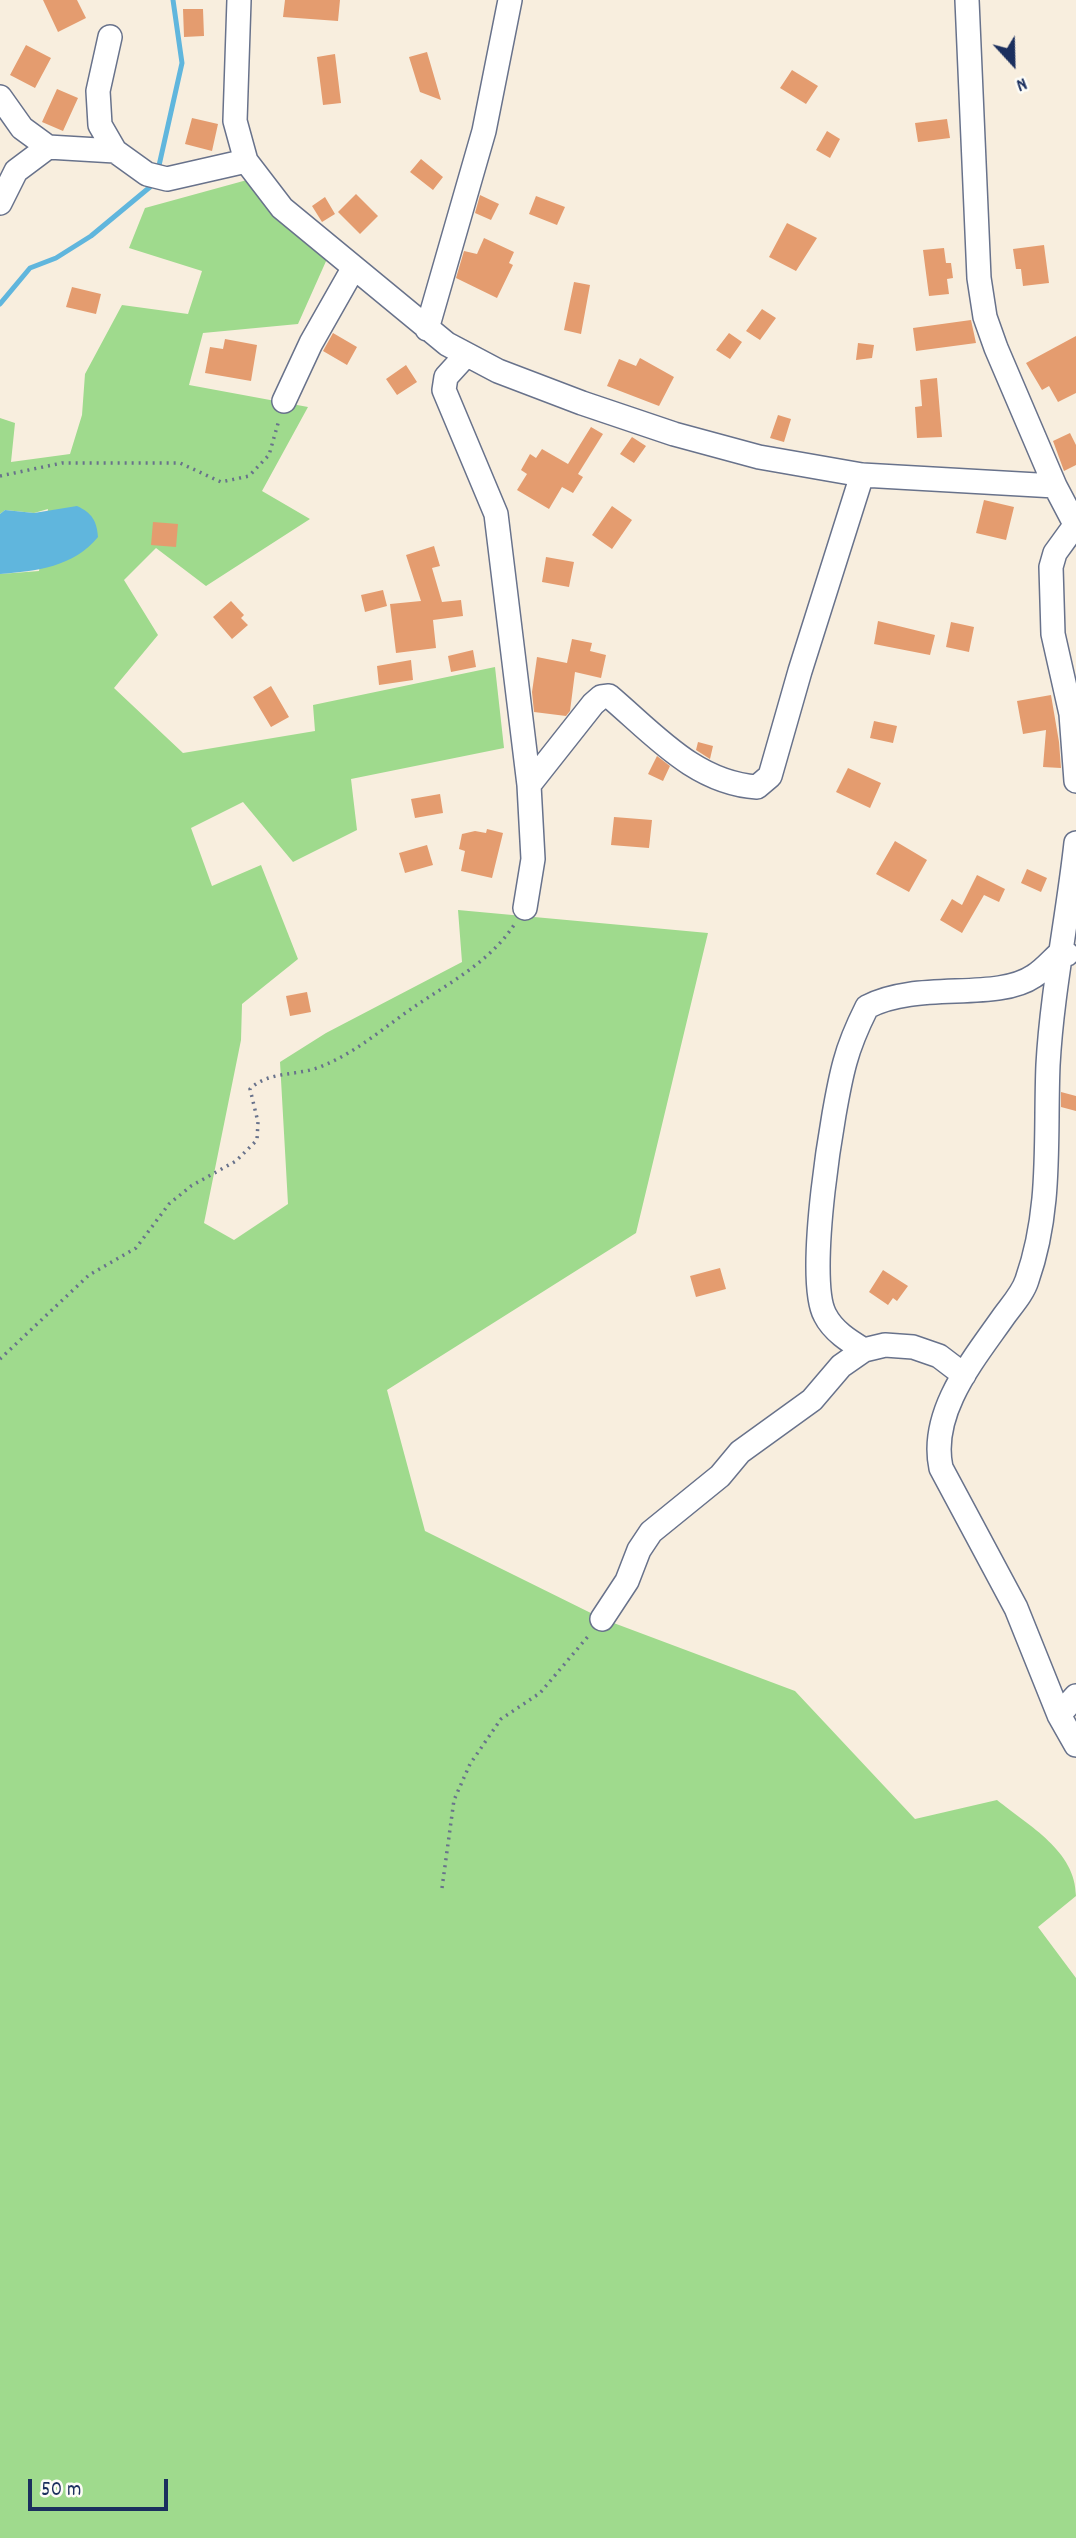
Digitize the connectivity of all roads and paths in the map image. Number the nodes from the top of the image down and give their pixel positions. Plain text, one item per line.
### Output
1 (239, 0) edge
2 (510, 0) edge
3 (967, 0) edge
4 (110, 37) dead end
5 (0, 97) edge
6 (48, 147) junction
7 (116, 151) junction
8 (246, 161) junction
9 (8, 165) edge
10 (0, 203) edge
11 (353, 269) junction
12 (427, 329) junction
13 (467, 355) junction
14 (284, 401) joint
15 (862, 475) junction
16 (0, 476) edge
17 (1055, 486) junction
18 (1076, 525) edge
19 (1076, 780) edge
20 (529, 785) junction
21 (1076, 843) edge
22 (525, 908) joint
23 (1069, 955) edge
24 (864, 1350) junction
25 (0, 1359) edge
26 (964, 1375) junction
27 (603, 1619) joint
28 (1076, 1696) edge
29 (1059, 1715) junction
30 (1076, 1745) edge
31 (442, 1888) dead end

1 - 8 street
2 - 12 street
3 - 17 street
4 - 7 street
5 - 6 street
6 - 7 street
6 - 9 street
7 - 8 street
8 - 11 street
9 - 10 street
11 - 12 street
11 - 14 street
12 - 13 street
13 - 15 street
13 - 20 street
14 - 16 path
15 - 17 street
15 - 20 street
17 - 18 street
18 - 19 street
20 - 22 street
21 - 23 street
22 - 25 path
23 - 24 street
23 - 26 street
24 - 26 street
24 - 27 street
26 - 29 street
27 - 31 path
28 - 29 street
29 - 30 street

